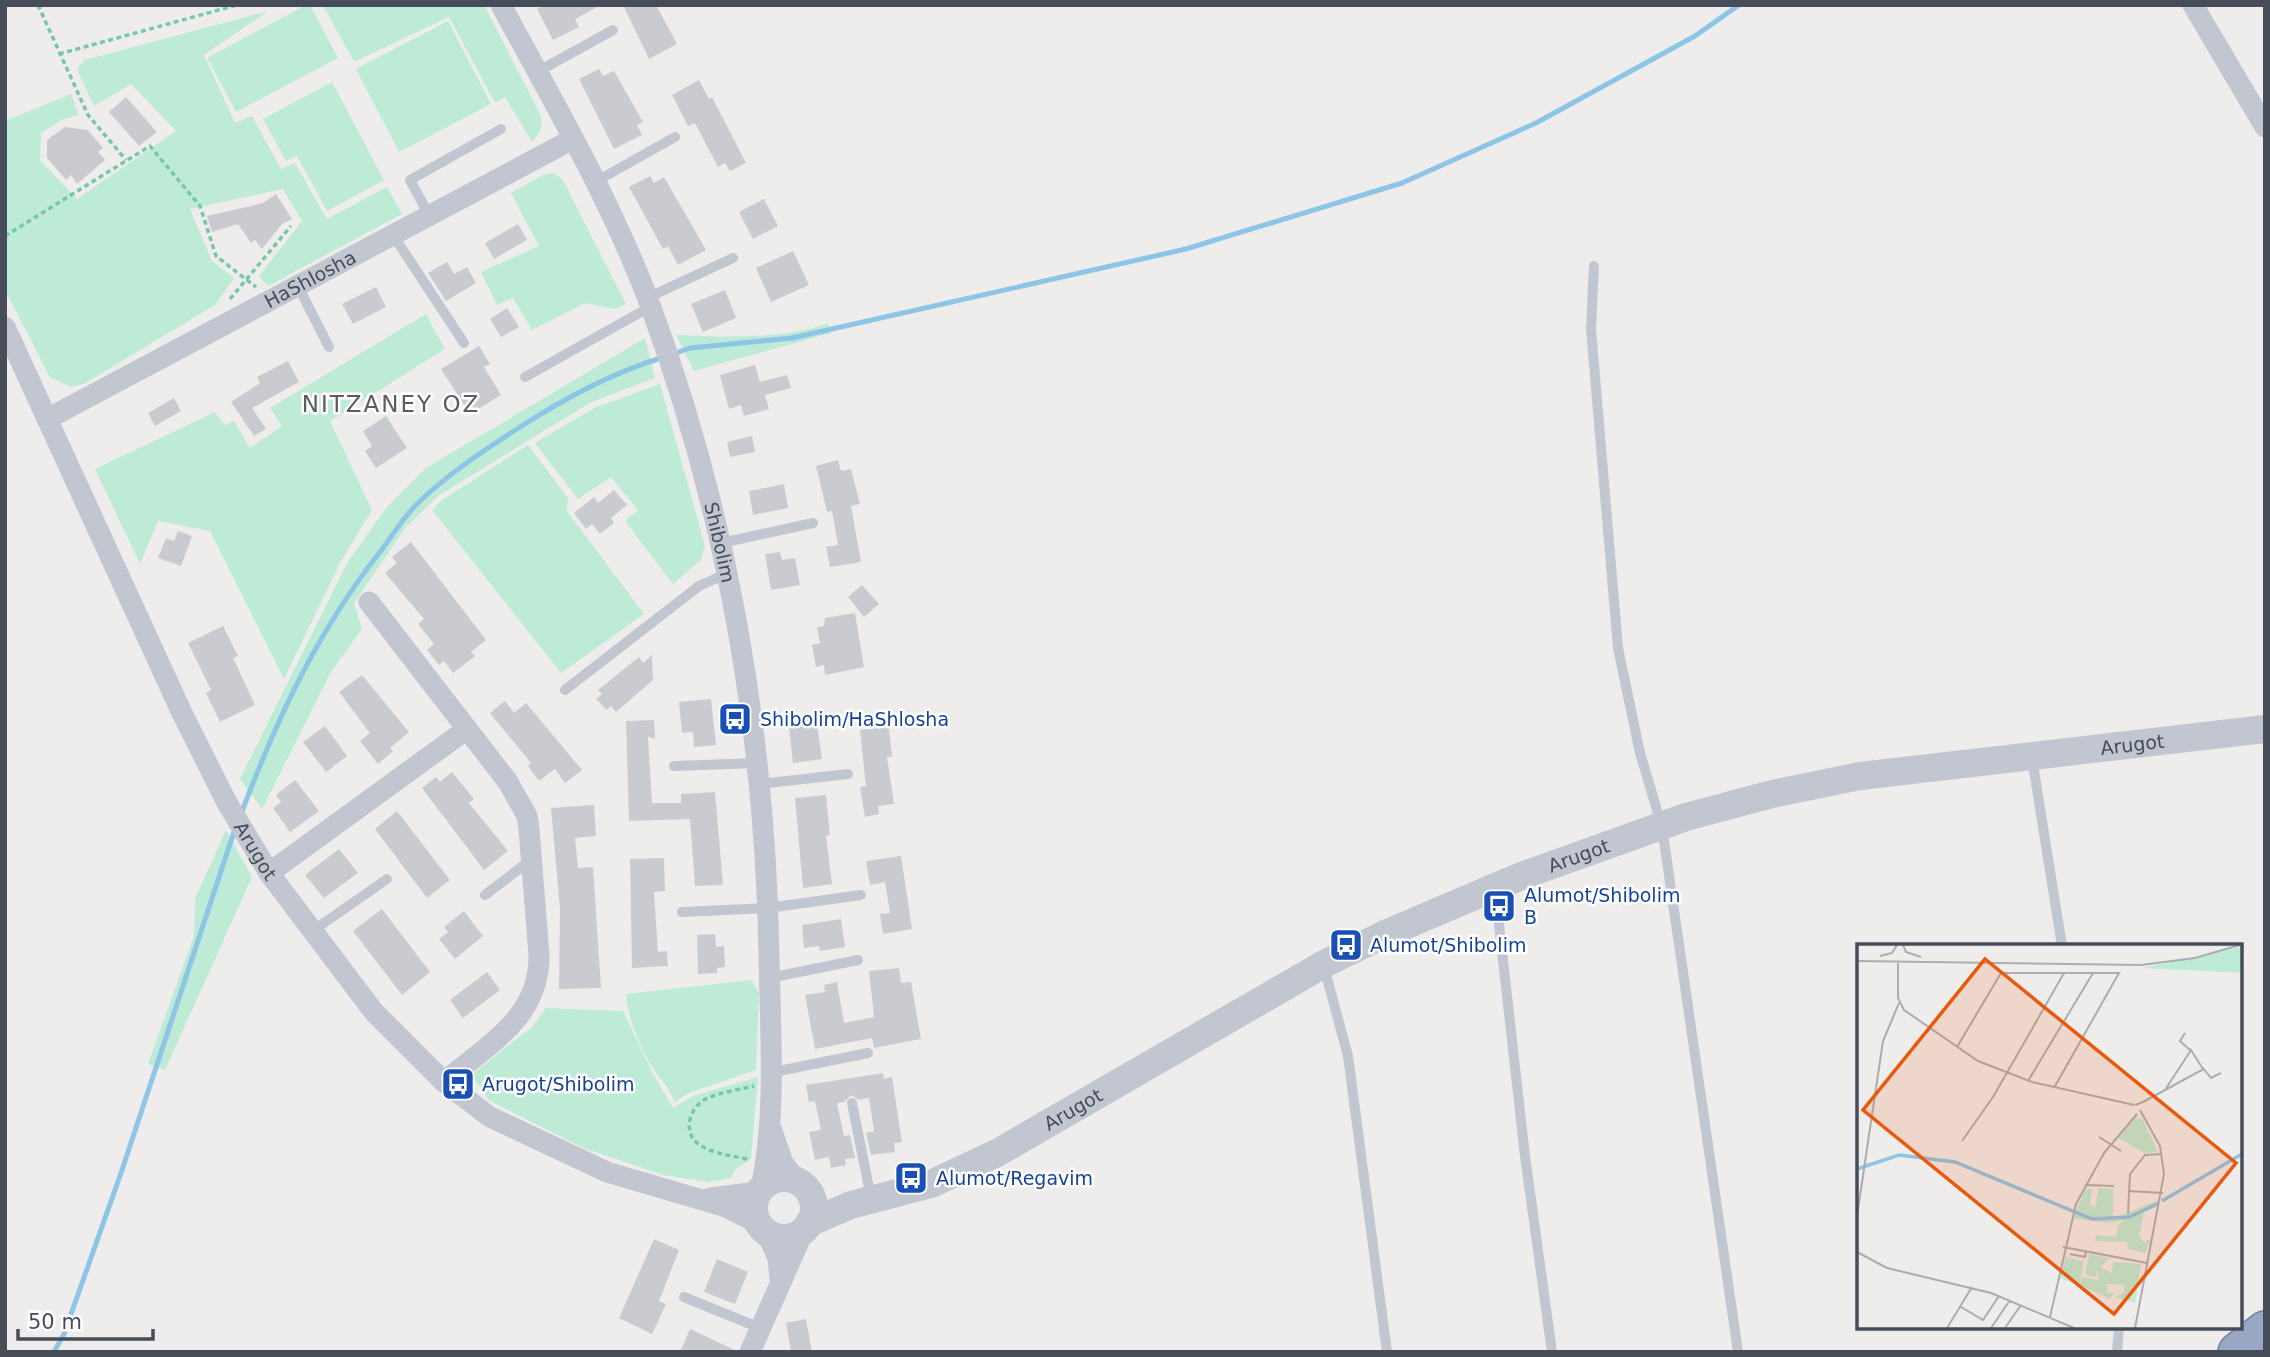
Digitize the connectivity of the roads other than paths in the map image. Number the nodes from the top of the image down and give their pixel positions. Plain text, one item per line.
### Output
1 (501, 5) edge
2 (2193, 5) edge
3 (613, 30) dead end
4 (537, 72) junction
5 (2265, 127) edge
6 (501, 129) dead end
7 (675, 137) dead end
8 (573, 139) junction
9 (594, 182) junction
10 (429, 215) junction
11 (393, 235) junction
12 (733, 258) dead end
13 (1594, 267) dead end
14 (298, 285) junction
15 (649, 302) junction
16 (5, 327) edge
17 (464, 343) dead end
18 (329, 347) dead end
19 (525, 377) dead end
20 (47, 419) junction
21 (813, 523) dead end
22 (721, 543) junction
23 (728, 573) junction
24 (369, 602) dead end
25 (565, 690) dead end
26 (467, 729) junction
27 (2265, 729) edge
28 (2032, 755) junction
29 (758, 763) junction
30 (674, 766) dead end
31 (848, 774) dead end
32 (760, 784) junction
33 (1662, 827) junction
34 (532, 859) junction
35 (269, 873) junction
36 (387, 879) dead end
37 (1495, 887) junction
38 (485, 895) dead end
39 (861, 895) dead end
40 (768, 908) junction
41 (682, 912) dead end
42 (311, 932) junction
43 (2062, 944) edge
44 (858, 960) dead end
45 (1324, 964) junction
46 (769, 978) junction
47 (868, 1053) dead end
48 (769, 1077) junction
49 (444, 1082) junction
50 (852, 1103) dead end
51 (768, 1119) junction
52 (761, 1182) junction
53 (801, 1183) junction
54 (873, 1198) junction
55 (698, 1199) junction
56 (807, 1226) junction
57 (762, 1227) junction
58 (779, 1281) junction
59 (684, 1297) dead end
60 (760, 1328) junction
61 (2119, 1329) edge
62 (2265, 1330) edge
63 (750, 1352) edge
64 (1388, 1352) edge
65 (1552, 1352) edge
66 (1738, 1352) edge
67 (2117, 1352) edge
68 (2237, 1352) edge

1 - 4 street, Shibolim
2 - 5 street
3 - 4 lane
4 - 8 street, Shibolim
6 - 10 lane
7 - 9 lane
8 - 9 street, Shibolim
8 - 10 street, HaShlosha
9 - 15 street, Shibolim
10 - 11 street, HaShlosha
11 - 14 street, HaShlosha
11 - 17 lane
12 - 15 lane
13 - 33 lane
14 - 18 lane
14 - 20 street, HaShlosha
15 - 19 lane
15 - 22 street, Shibolim
16 - 20 street, Arugot
20 - 35 street, Arugot
21 - 22 lane
22 - 23 street, Shibolim
23 - 25 lane
23 - 29 street, Shibolim
24 - 26 street
26 - 34 street
26 - 35 street
27 - 28 street, Arugot
28 - 33 street, Arugot
28 - 43 lane
29 - 30 lane
29 - 32 street, Shibolim
31 - 32 lane
32 - 40 street, Shibolim
33 - 37 street, Arugot
33 - 66 lane
34 - 38 lane
34 - 49 street
35 - 42 street, Arugot
36 - 42 lane
37 - 45 street, Arugot
37 - 65 lane
39 - 40 lane
40 - 41 lane
40 - 46 street, Shibolim
42 - 49 street, Arugot
44 - 46 lane
45 - 54 street, Arugot
45 - 64 lane
46 - 48 street, Shibolim
47 - 48 lane
48 - 51 street, Shibolim
49 - 55 street, Arugot
50 - 54 lane
51 - 52 street, Shibolim
51 - 53 street, Shibolim
52 - 53 street
52 - 55 street, Arugot
52 - 57 street
53 - 54 street, Arugot
53 - 56 street
54 - 56 street, Arugot
55 - 57 street, Arugot
56 - 57 street
56 - 58 street
57 - 58 street
58 - 60 street
59 - 60 lane
60 - 63 street
61 - 67 lane
62 - 68 highway

